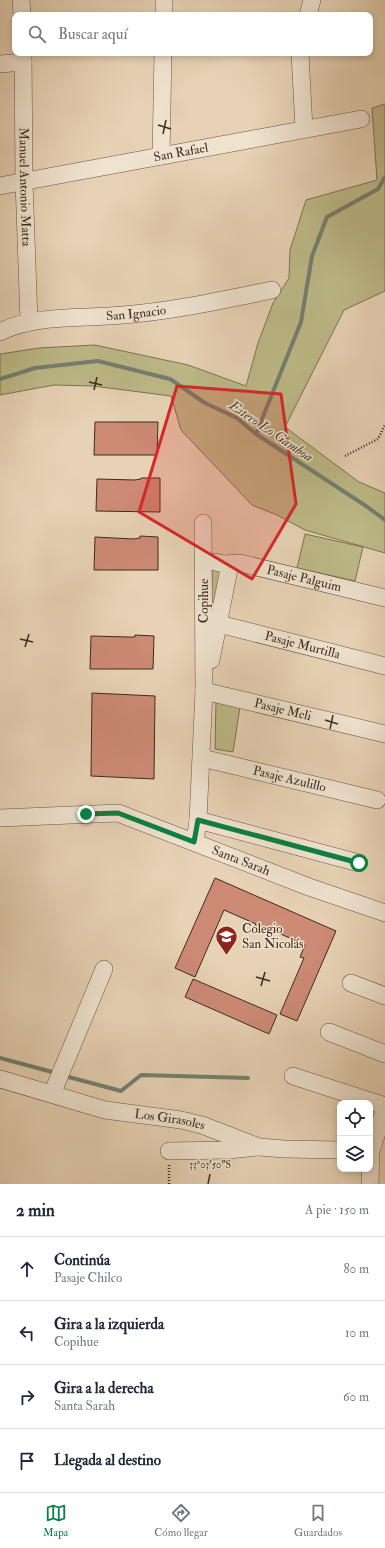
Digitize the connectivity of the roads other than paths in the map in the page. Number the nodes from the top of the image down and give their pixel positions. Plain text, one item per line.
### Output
1 (21, 0) edge
2 (164, 0) edge
3 (312, 0) edge
4 (22, 12) edge
5 (164, 12) edge
6 (309, 12) edge
7 (163, 56) edge
8 (300, 56) edge
9 (23, 58) edge
10 (0, 64) edge
11 (361, 119) dead end
12 (304, 130) junction
13 (161, 156) junction
14 (24, 181) junction
15 (0, 186) edge
16 (272, 290) dead end
17 (29, 322) junction
18 (0, 332) edge
19 (203, 523) dead end
20 (224, 564) junction
21 (204, 571) junction
22 (385, 598) edge
23 (219, 624) junction
24 (385, 666) edge
25 (204, 691) junction
26 (385, 734) edge
27 (202, 758) junction
28 (377, 800) dead end
29 (0, 818) edge
30 (198, 820) junction
31 (194, 842) junction
32 (359, 863) dead end
33 (385, 914) edge
34 (104, 969) dead end
35 (351, 983) dead end
36 (385, 996) edge
37 (329, 1032) dead end
38 (385, 1054) edge
39 (293, 1076) dead end
40 (0, 1079) edge
41 (52, 1094) junction
42 (385, 1107) edge
43 (376, 1144) edge
44 (259, 1147) junction
45 (337, 1150) edge
46 (169, 1152) dead end
47 (370, 1184) edge

1 - 4 street
2 - 5 street
3 - 6 street
7 - 13 street
8 - 12 street
9 - 10 street
9 - 14 street, Manuel Antonio Matta
11 - 12 street, San Rafael
12 - 13 street, San Rafael
13 - 14 street, San Rafael
14 - 15 street, San Rafael
14 - 17 street, Manuel Antonio Matta
16 - 17 street, San Ignacio
17 - 18 street, San Ignacio
19 - 21 street
20 - 21 street, Copihue
20 - 22 street, Pasaje Palguim
20 - 23 street, Copihue
21 - 25 street, Copihue
23 - 24 street, Pasaje Murtilla
23 - 25 street, Copihue
25 - 26 street, Pasaje Meli
25 - 27 street, Copihue
27 - 28 street, Pasaje Azulillo
27 - 30 street, Copihue
29 - 31 street, Santa Sarah
30 - 31 street, Copihue
30 - 32 street
31 - 33 street, Santa Sarah
34 - 41 street
35 - 36 street
37 - 38 street
39 - 42 street
40 - 41 street, Los Girasoles
41 - 44 street, Los Girasoles
42 - 43 street
43 - 47 street
44 - 45 street, Los Girasoles
44 - 46 street

